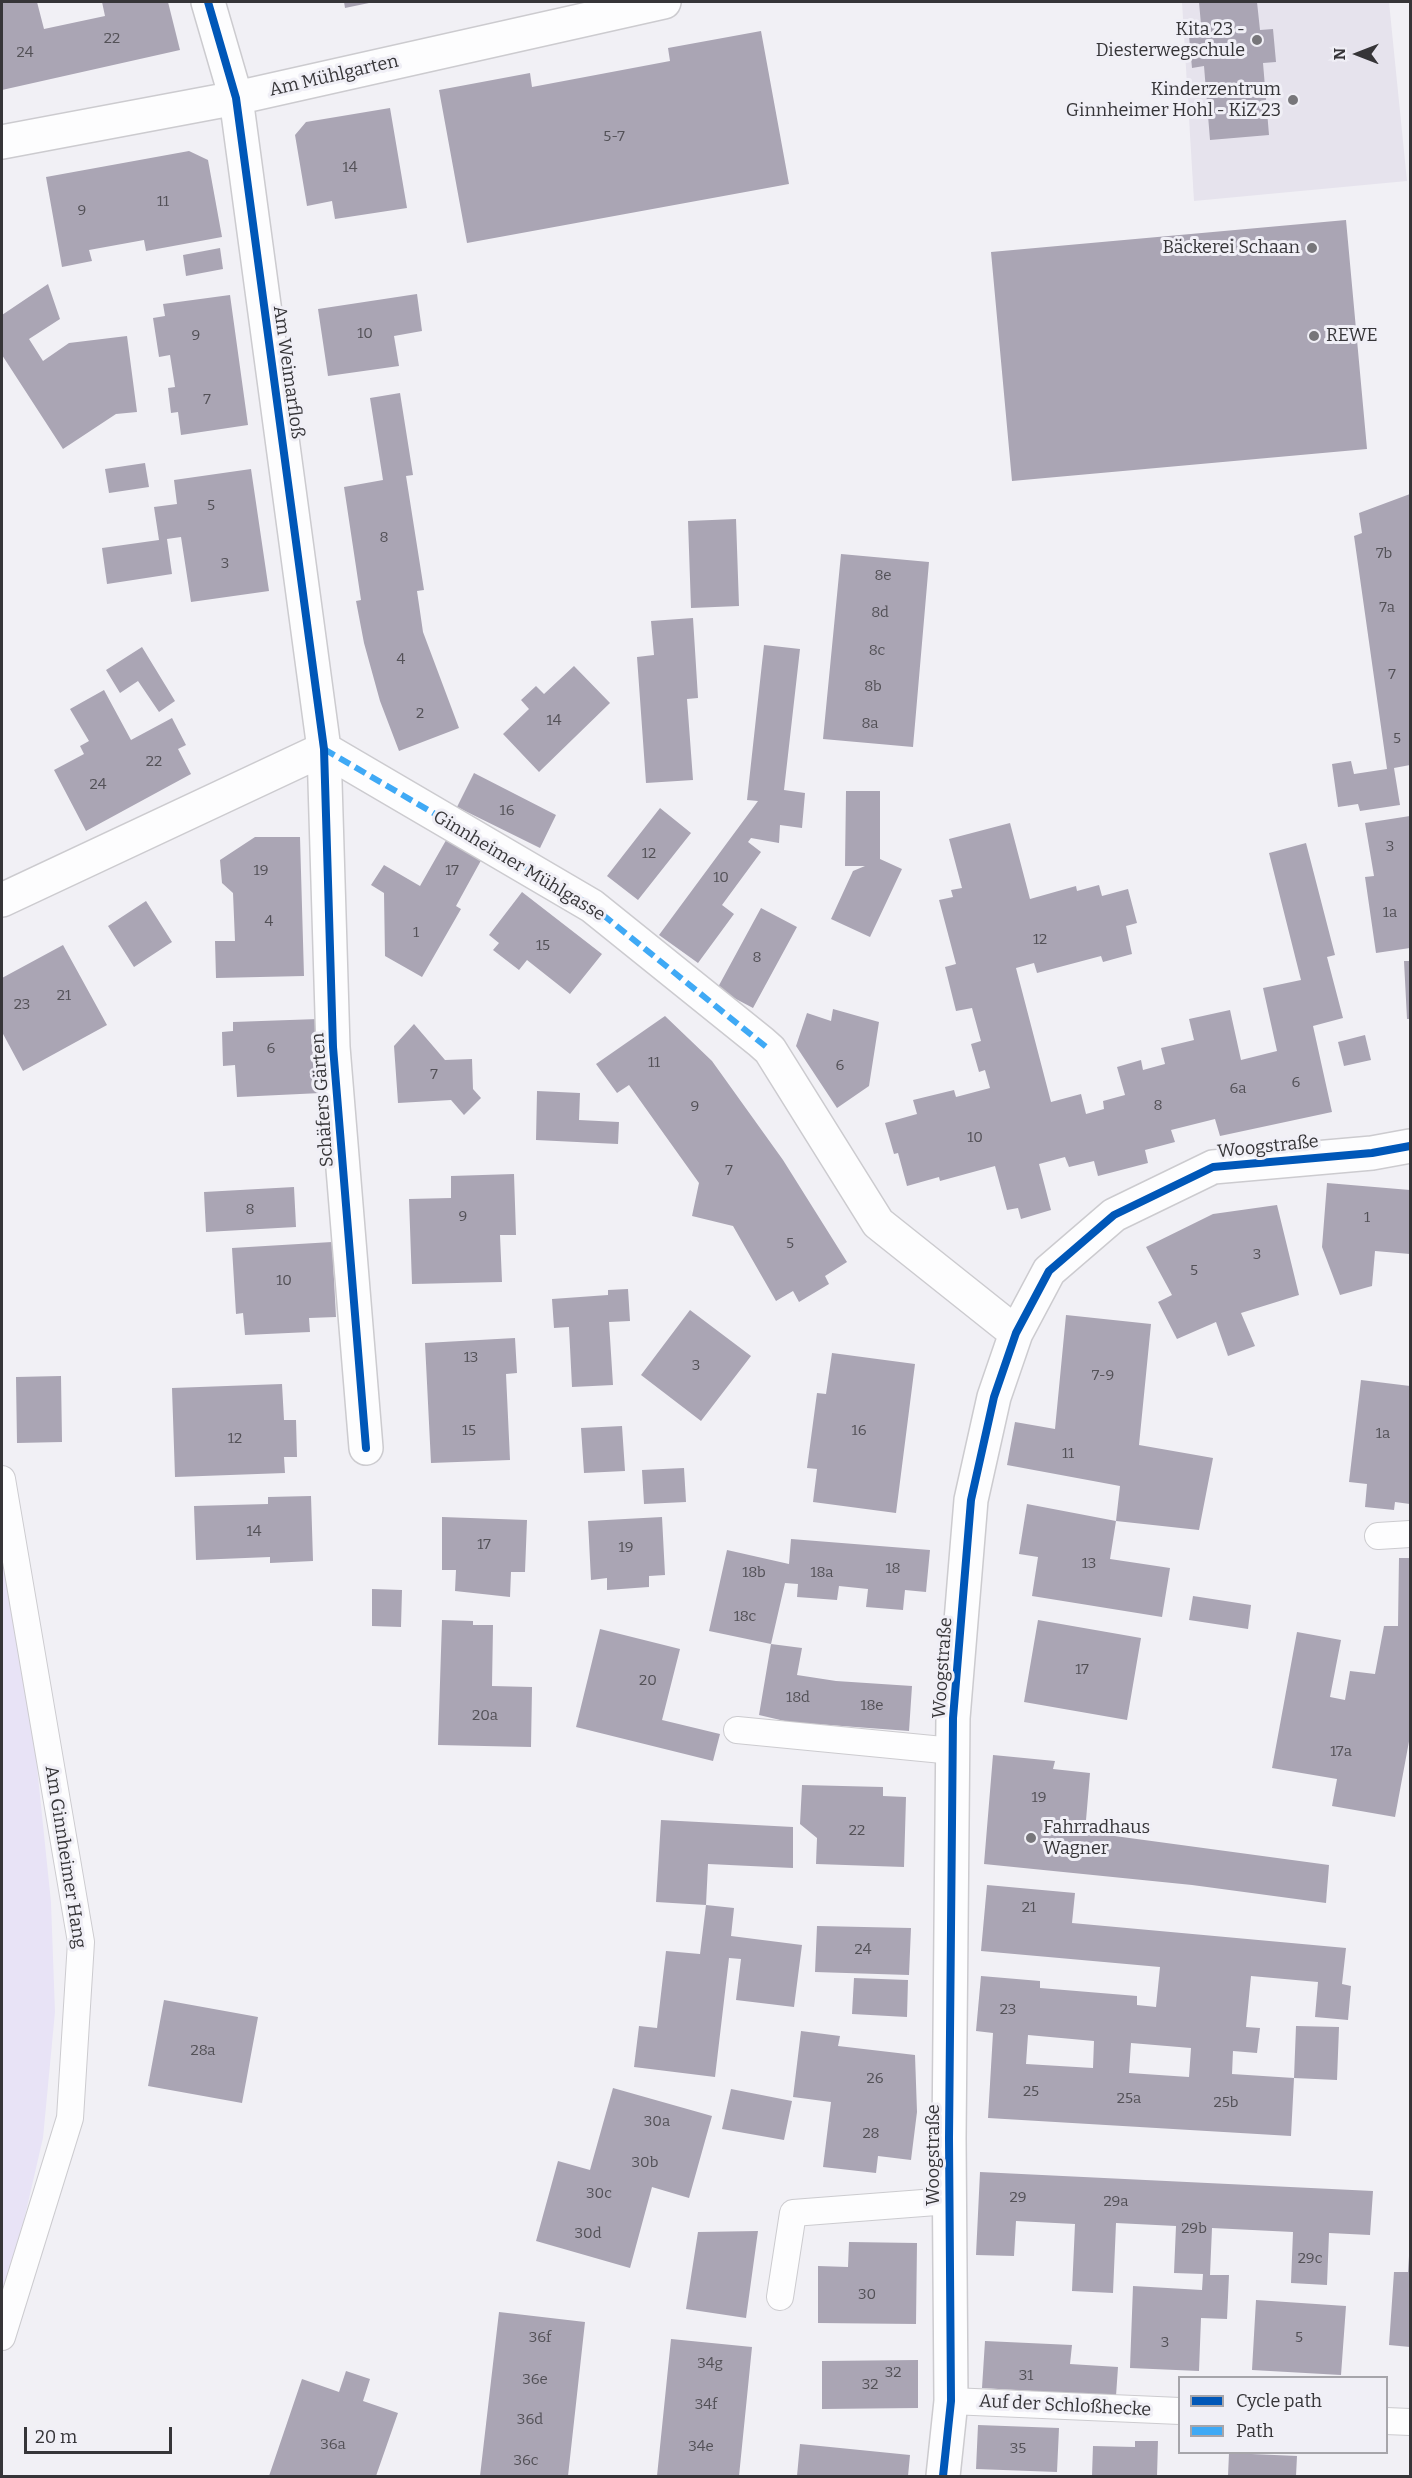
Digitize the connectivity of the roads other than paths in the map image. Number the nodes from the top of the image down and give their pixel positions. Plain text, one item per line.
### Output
1 (208, 2) edge
2 (664, 2) edge
3 (236, 98) junction
4 (2, 142) edge
5 (324, 749) junction
6 (2, 900) edge
7 (1410, 1146) edge
8 (1016, 1333) junction
9 (366, 1448) dead end
10 (2, 1479) edge
11 (1410, 1534) edge
12 (1378, 1536) dead end
13 (736, 1730) dead end
14 (953, 1751) junction
15 (949, 2201) junction
16 (780, 2297) dead end
17 (2, 2337) edge
18 (951, 2401) junction
19 (1178, 2411) edge
20 (1388, 2421) edge
21 (1410, 2422) edge
22 (943, 2476) edge

1 - 3 street, Am Weimarfloß
2 - 3 street, Am Mühlgarten
3 - 4 street, Am Mühlgarten
3 - 5 street, Am Weimarfloß
5 - 6 street
5 - 8 street, Ginnheimer Mühlgasse
5 - 9 street, Schäfers Gärten
7 - 8 street, Woogstraße
8 - 14 street, Woogstraße
10 - 17 lane, Am Ginnheimer Hang
11 - 12 lane
13 - 14 lane
14 - 15 street, Woogstraße
15 - 16 lane
15 - 18 street, Woogstraße
18 - 19 lane, Auf der Schloßhecke
18 - 22 street, Woogstraße
20 - 21 lane

